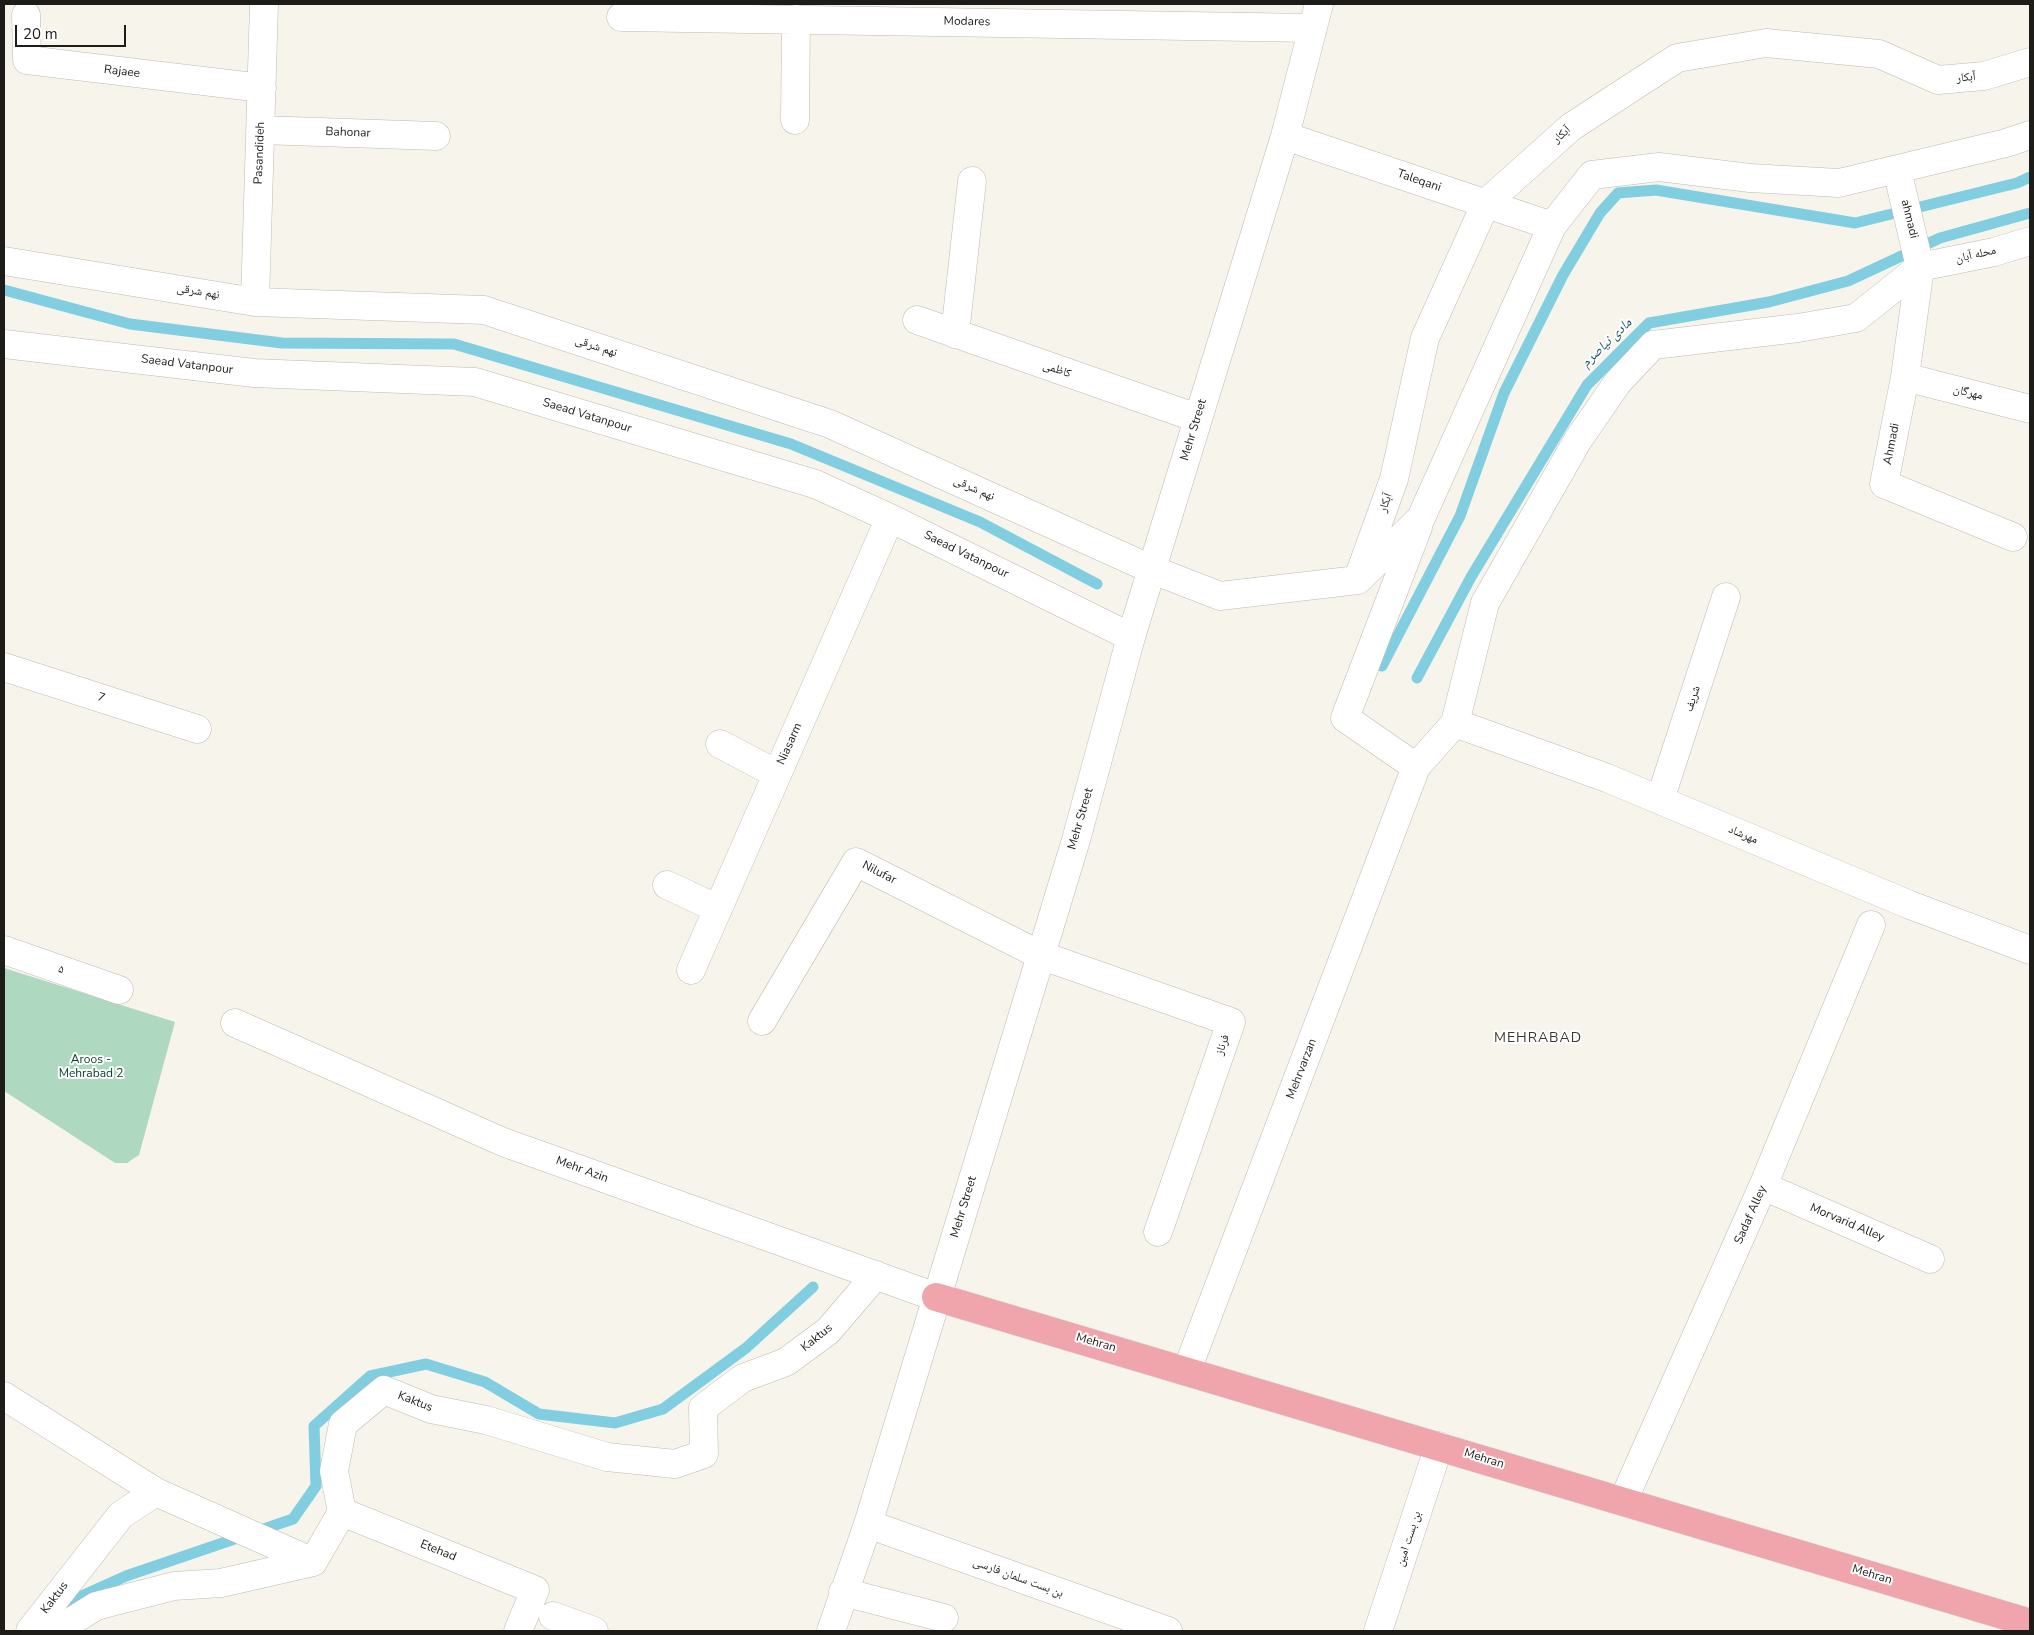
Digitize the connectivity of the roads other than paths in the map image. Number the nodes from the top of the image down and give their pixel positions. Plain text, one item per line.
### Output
1 (264, 4) edge
2 (26, 15) dead end
3 (621, 16) dead end
4 (1316, 16) edge
5 (796, 19) junction
6 (2030, 62) edge
7 (262, 88) junction
8 (795, 120) dead end
9 (261, 130) junction
10 (2030, 135) edge
11 (436, 136) dead end
12 (1286, 136) junction
13 (1897, 170) junction
14 (972, 181) dead end
15 (1486, 203) junction
16 (1552, 226) junction
17 (2030, 241) edge
18 (4, 261) edge
19 (1920, 267) junction
20 (256, 302) junction
21 (917, 320) dead end
22 (955, 334) junction
23 (4, 344) edge
24 (1905, 378) junction
25 (2030, 409) edge
26 (1197, 418) junction
27 (890, 518) junction
28 (1422, 518) junction
29 (2013, 537) dead end
30 (1153, 570) junction
31 (1358, 580) junction
32 (1726, 597) dead end
33 (1131, 637) junction
34 (4, 667) edge
35 (1455, 722) junction
36 (197, 729) dead end
37 (720, 744) dead end
38 (1416, 767) junction
39 (777, 774) junction
40 (1660, 800) junction
41 (667, 885) dead end
42 (718, 909) junction
43 (1871, 925) dead end
44 (4, 950) edge
45 (2030, 950) edge
46 (1040, 955) junction
47 (691, 970) dead end
48 (119, 990) dead end
49 (762, 1021) dead end
50 (236, 1023) dead end
51 (1763, 1186) junction
52 (1158, 1232) dead end
53 (1930, 1259) dead end
54 (876, 1275) junction
55 (936, 1297) junction
56 (1188, 1370) junction
57 (4, 1396) edge
58 (1440, 1446) junction
59 (156, 1492) junction
60 (1623, 1501) junction
61 (342, 1512) junction
62 (868, 1524) junction
63 (314, 1562) junction
64 (844, 1592) junction
65 (553, 1616) dead end
66 (944, 1618) dead end
67 (2030, 1623) edge
68 (30, 1631) edge
69 (56, 1631) edge
70 (518, 1631) edge
71 (594, 1631) edge
72 (831, 1631) edge
73 (1168, 1631) edge
74 (1378, 1631) edge

1 - 7 street, Pasandideh
2 - 7 street, Rajaee
3 - 5 street, Modares
4 - 5 street, Modares
4 - 12 street, Mehr Street
5 - 8 street
6 - 15 street, آبکار
7 - 9 street, Pasandideh
9 - 11 street, Bahonar
9 - 20 street, Pasandideh
10 - 13 street
12 - 15 street, Taleqani
12 - 26 street, Mehr Street
13 - 16 street
13 - 19 street, ahmadi
14 - 22 street
15 - 16 street, Taleqani
15 - 31 street, آبکار
16 - 28 street
17 - 19 street, محله آبان
18 - 20 street, نهم شرقی
19 - 24 street, Ahmadi
19 - 35 street
20 - 30 street, نهم شرقی
21 - 22 street, کاظمی
22 - 26 street, کاظمی
23 - 27 street, Saead Vatanpour
24 - 25 street, مهرگان
24 - 29 street, Ahmadi
26 - 30 street, Mehr Street
27 - 33 street, Saead Vatanpour
27 - 39 street, Niasarm
28 - 31 street
28 - 38 street
30 - 31 street
30 - 33 street, Mehr Street
32 - 40 street, شریف
33 - 46 street, Mehr Street
34 - 36 street, 7
35 - 38 street
35 - 40 street, مهرشاد
37 - 39 street
38 - 56 street, Mehrvarzan
39 - 42 street, Niasarm
40 - 45 street, مهرشاد
41 - 42 street
42 - 47 street, Niasarm
43 - 51 street, Sadaf Alley
44 - 48 street, ۵
46 - 49 street, Nilufar
46 - 52 street, فرناز
46 - 55 street, Mehr Street
50 - 54 street, Mehr Azin
51 - 53 street, Morvarid Alley
51 - 60 street, Sadaf Alley
54 - 55 street, Mehr Azin
54 - 61 street, Kaktus
55 - 56 main road, Mehran
55 - 62 street, Mehr Street
56 - 58 main road, Mehran
57 - 59 street
58 - 60 main road, Mehran
58 - 74 street, بن بست امین
59 - 63 street
59 - 68 street, Kaktus
60 - 67 main road, Mehran
61 - 63 street
61 - 70 street, Etehad
62 - 64 street, Mehr Street
62 - 73 street, بن بست سلمان فارسی
63 - 69 street
64 - 66 street
64 - 72 street, Mehr Street
65 - 71 street

